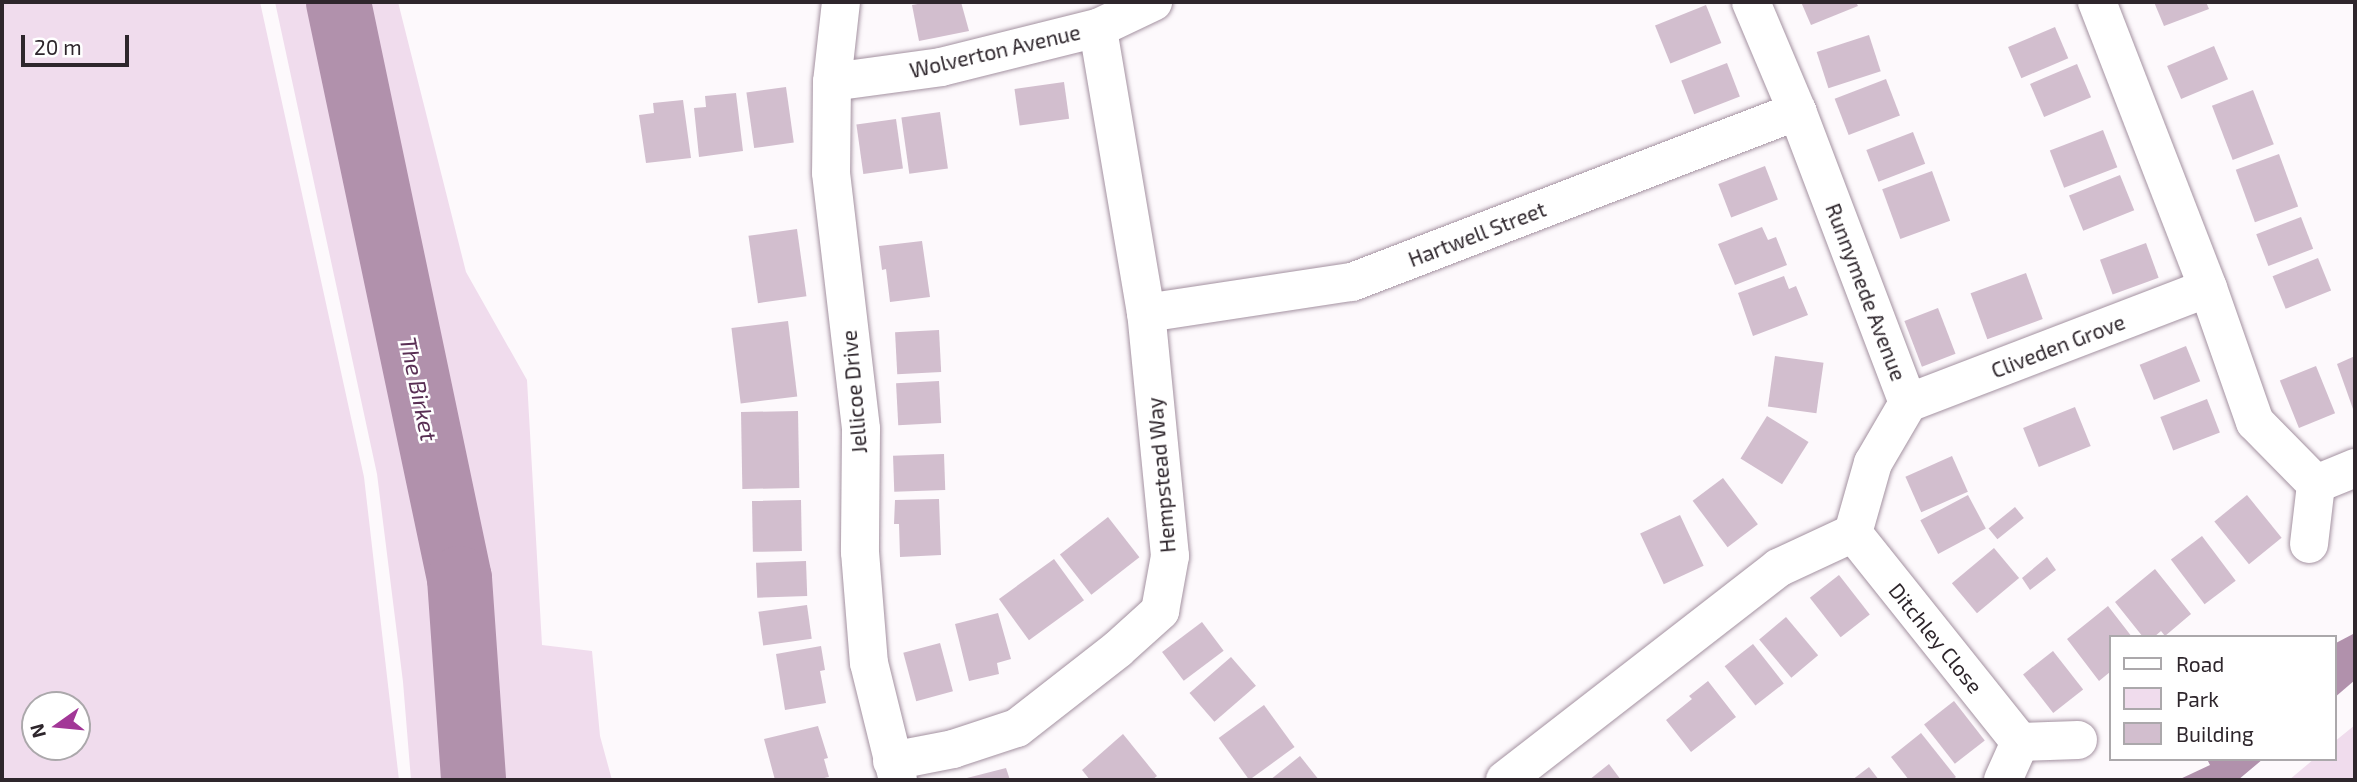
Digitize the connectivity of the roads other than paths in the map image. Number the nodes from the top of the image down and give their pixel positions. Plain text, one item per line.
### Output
1 (841, 2) edge
2 (1153, 2) edge
3 (1751, 2) edge
4 (2097, 2) edge
5 (1098, 27) junction
6 (832, 82) junction
7 (1797, 111) junction
8 (2207, 288) junction
9 (1146, 313) junction
10 (1908, 403) junction
11 (2355, 468) edge
12 (2316, 484) junction
13 (1853, 533) junction
14 (2309, 544) dead end
15 (2078, 740) dead end
16 (2020, 742) junction
17 (895, 771) edge
18 (1504, 780) edge
19 (2003, 780) edge

1 - 6 street, Jellicoe Drive
2 - 5 street, Wolverton Avenue
3 - 7 street, Runnymede Avenue
4 - 8 street
5 - 6 street, Wolverton Avenue
5 - 9 street, Hempstead Way
6 - 17 street, Jellicoe Drive
7 - 9 street, Hartwell Street
7 - 10 street, Runnymede Avenue
8 - 10 street, Cliveden Grove
8 - 12 street
9 - 17 street, Hempstead Way
10 - 13 street, Runnymede Avenue
11 - 12 street
12 - 14 street
13 - 16 street, Ditchley Close
13 - 18 street
15 - 16 street
16 - 19 street

